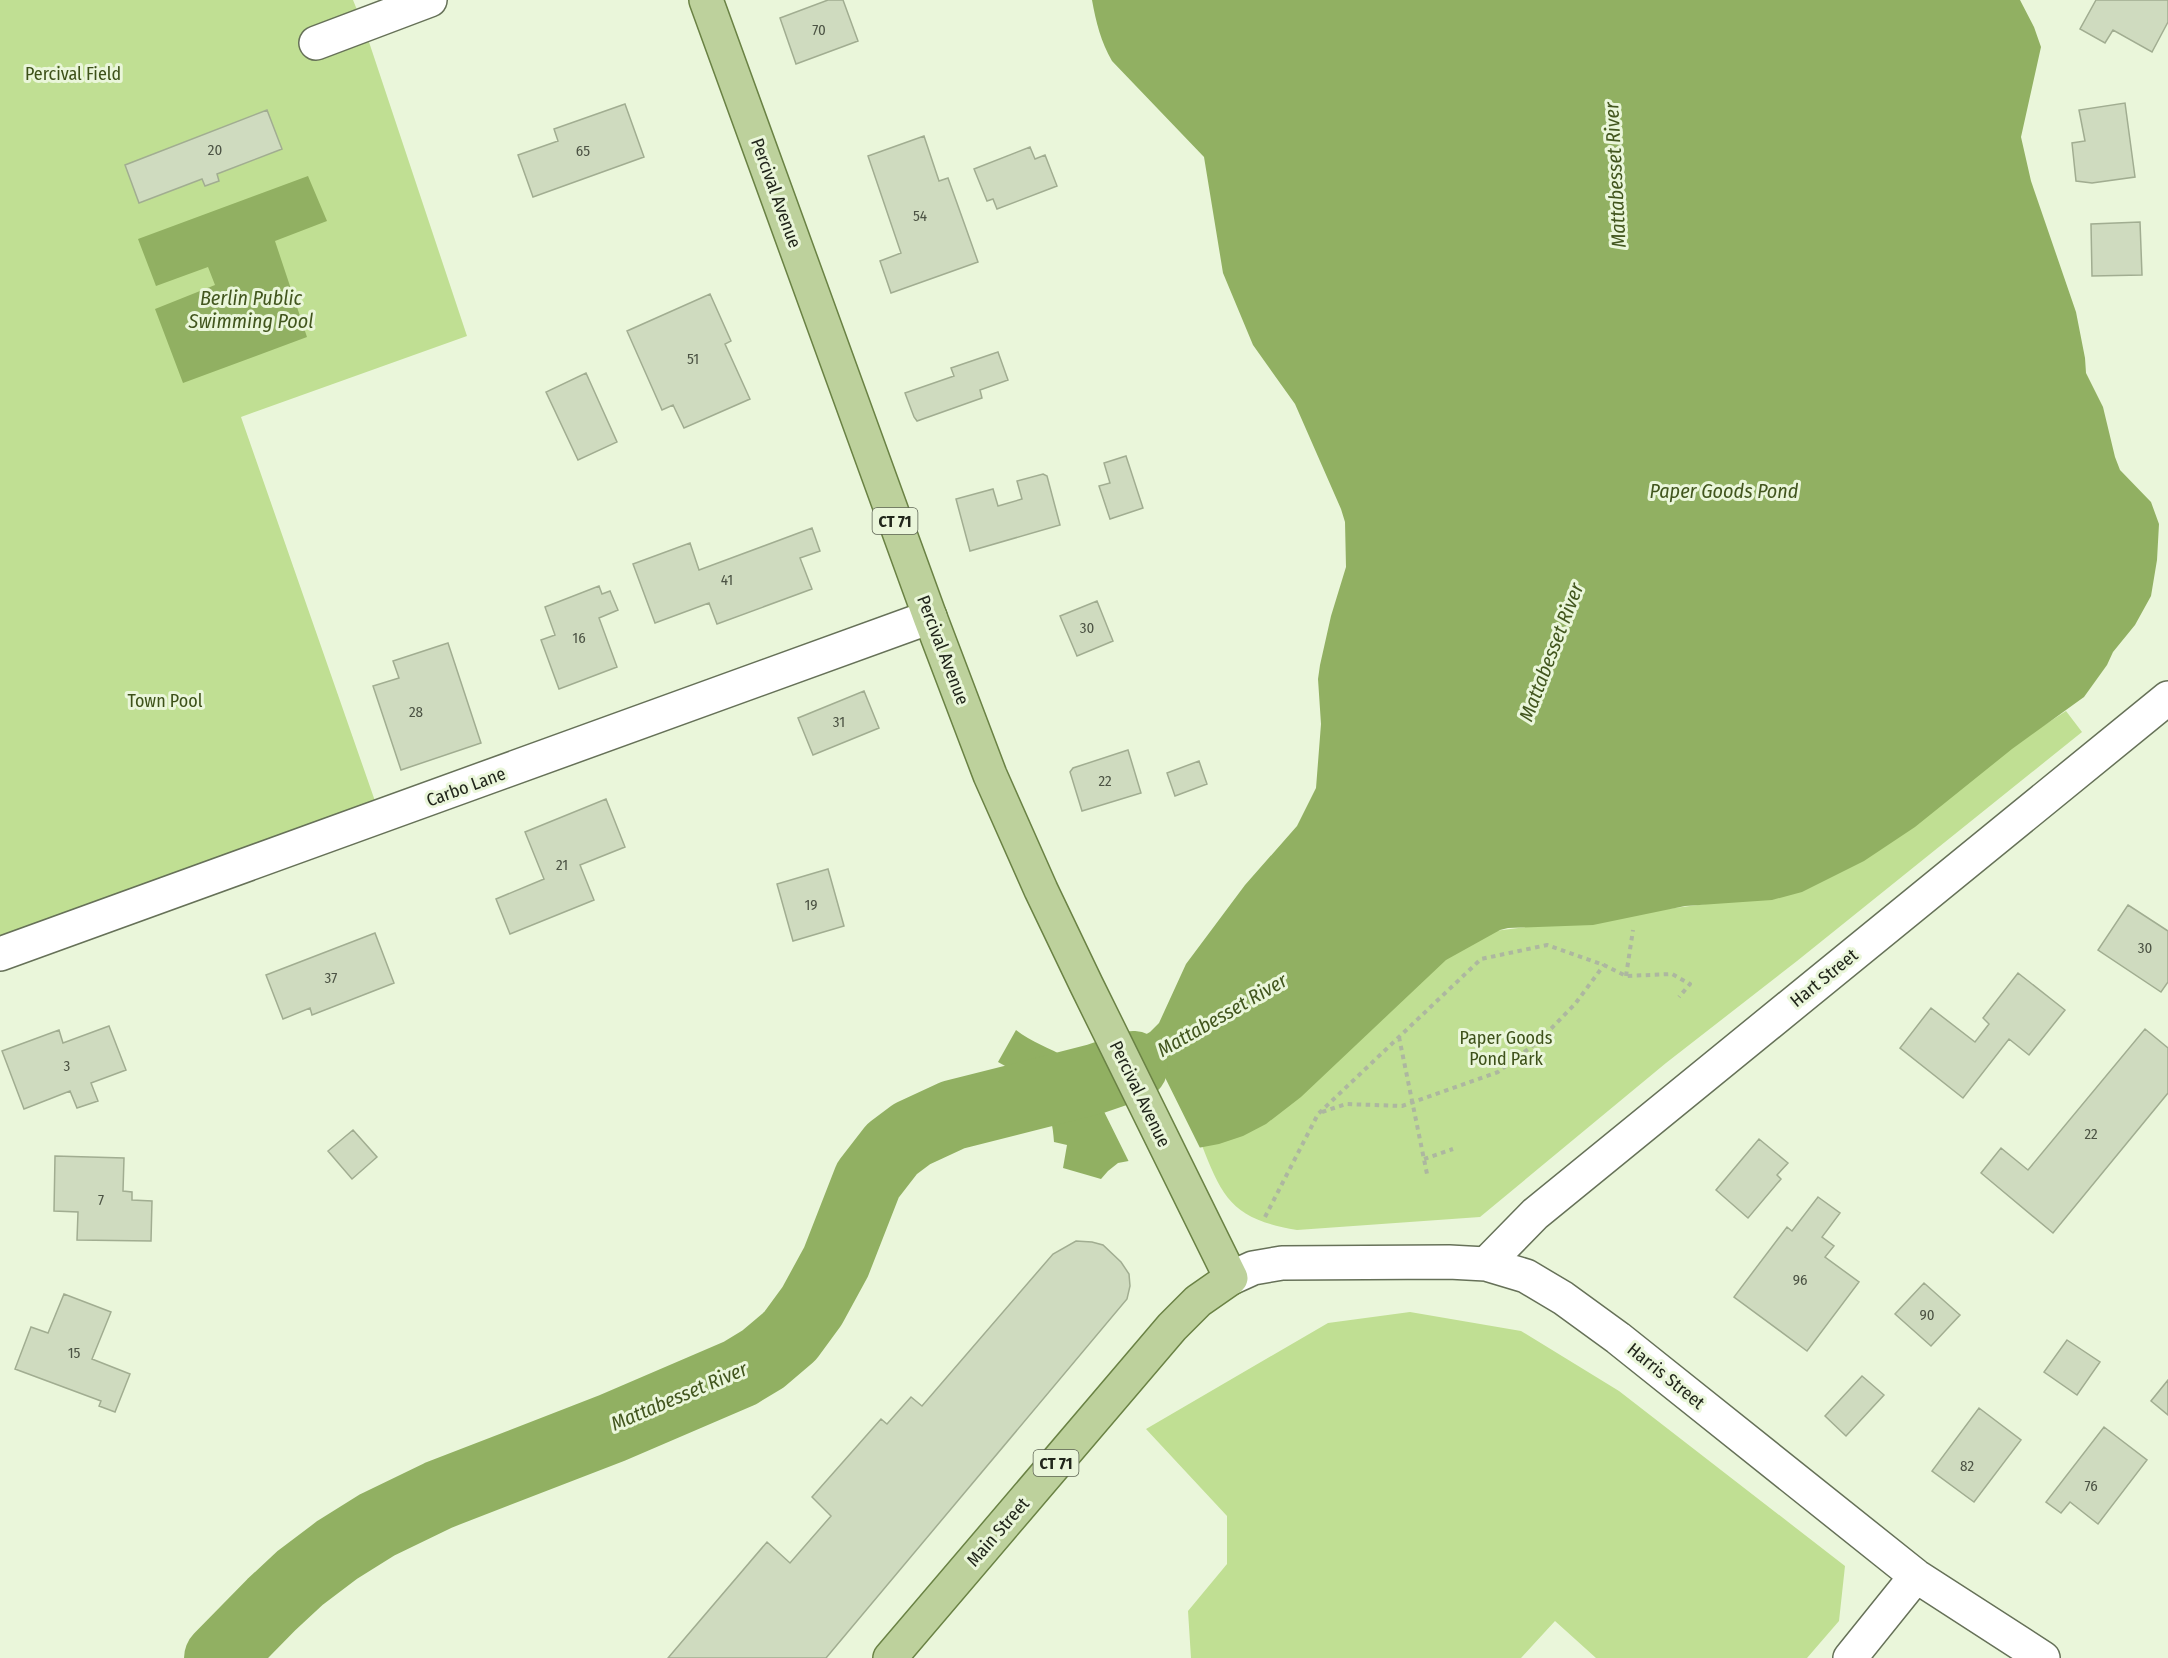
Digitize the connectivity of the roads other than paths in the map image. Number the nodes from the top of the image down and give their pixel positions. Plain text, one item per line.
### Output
1 (430, 0) edge
2 (706, 0) edge
3 (316, 42) dead end
4 (930, 617) junction
5 (2168, 699) edge
6 (0, 954) edge
7 (1486, 1264) junction
8 (1231, 1278) junction
9 (1917, 1576) junction
10 (890, 1658) edge
11 (1850, 1658) edge
12 (2043, 1658) edge

1 - 3 street
2 - 4 main road, Percival Avenue / CT 71
4 - 6 street, Carbo Lane
4 - 8 main road, Percival Avenue / CT 71
5 - 7 street, Hart Street
7 - 8 street, Harris Street
7 - 9 street, Harris Street
8 - 10 main road, Main Street / CT 71
9 - 11 street
9 - 12 street, Harris Street

